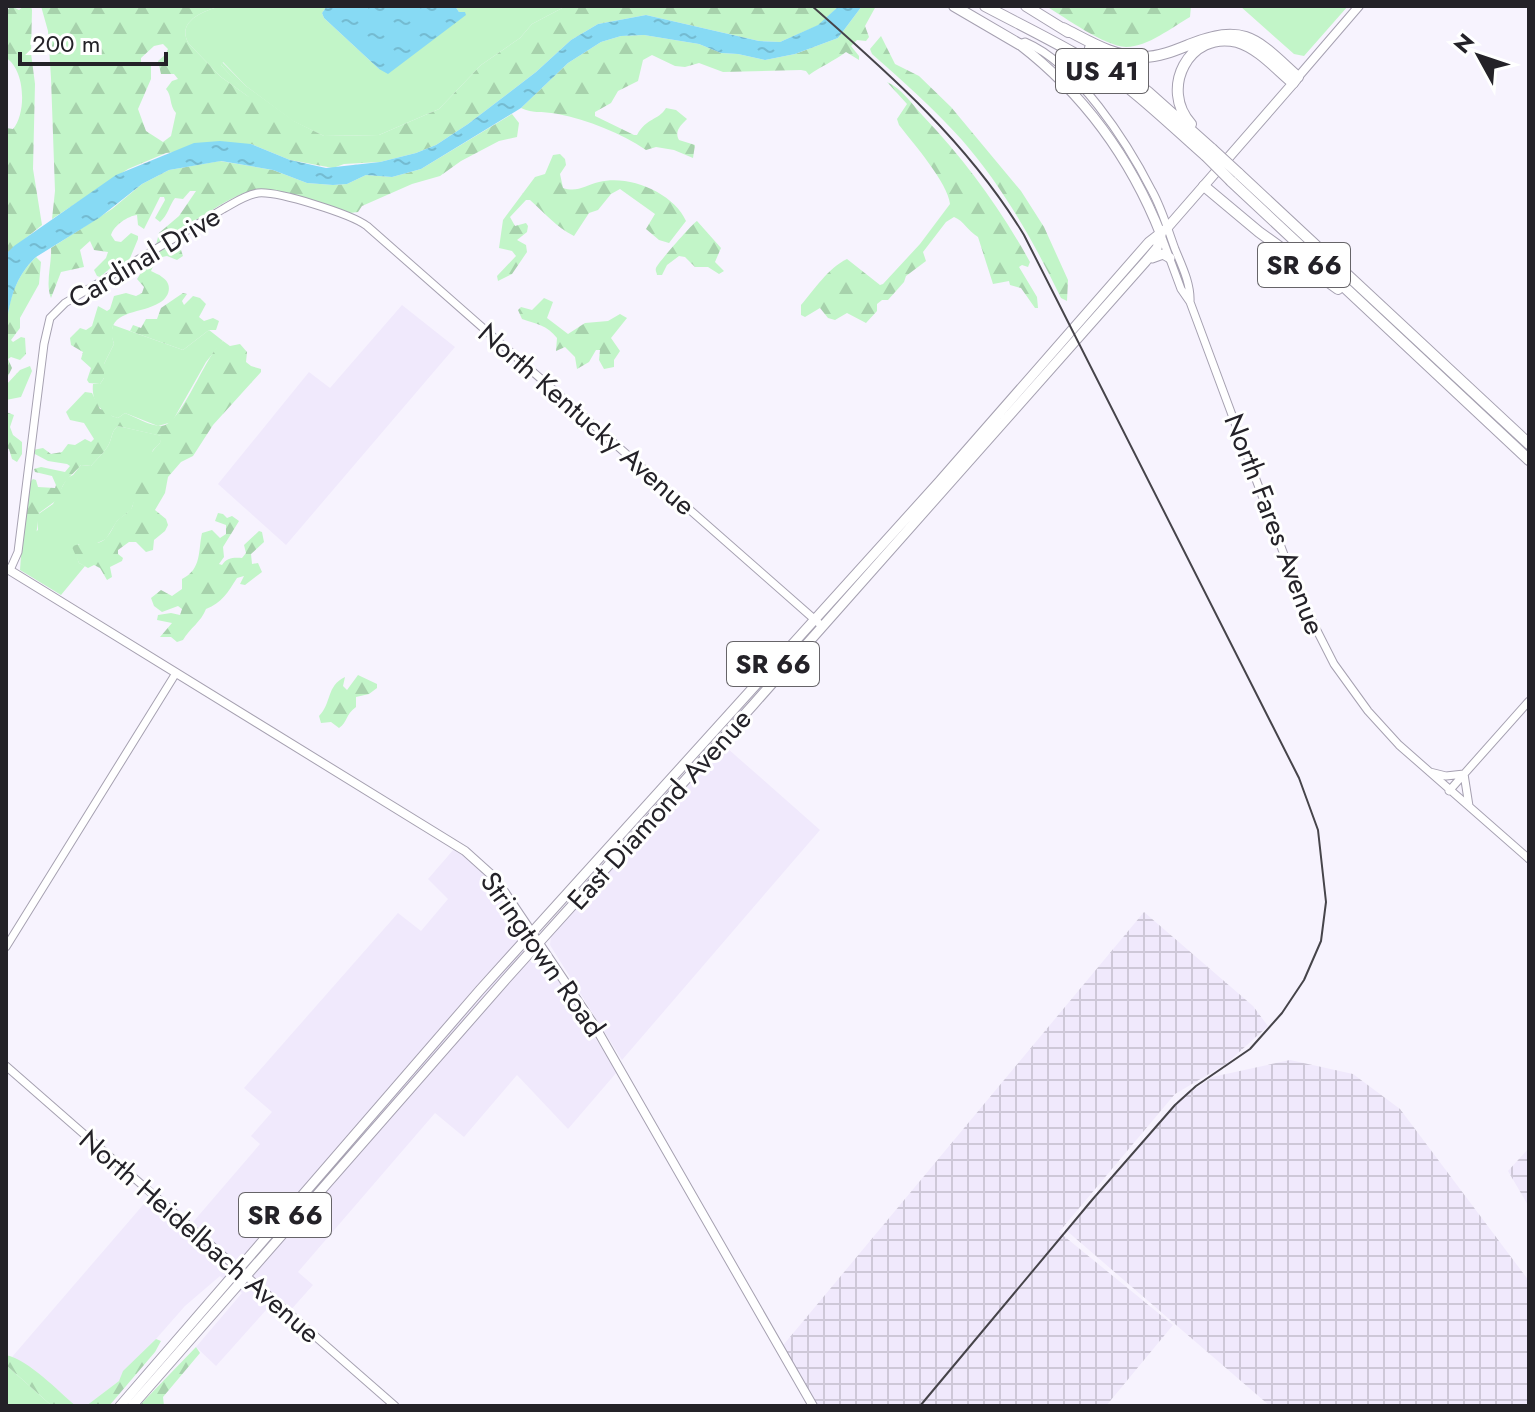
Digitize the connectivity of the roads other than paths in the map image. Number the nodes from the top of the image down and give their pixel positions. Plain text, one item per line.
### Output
1 (954, 6) edge
2 (985, 6) edge
3 (1026, 6) edge
4 (1359, 6) edge
5 (1063, 28) junction
6 (1019, 44) joint
7 (1296, 80) junction
8 (1195, 133) junction
9 (1209, 152) junction
10 (1234, 177) junction
11 (1204, 186) junction
12 (349, 217) joint
13 (1164, 231) junction
14 (1170, 258) junction
15 (1146, 261) junction
16 (1190, 302) junction
17 (1405, 344) junction
18 (1529, 444) edge
19 (1529, 460) edge
20 (8, 569) edge
21 (818, 622) junction
22 (176, 673) junction
23 (1529, 701) edge
24 (1426, 771) junction
25 (1464, 774) junction
26 (1449, 791) junction
27 (1469, 808) junction
28 (1529, 859) edge
29 (532, 932) junction
30 (539, 942) junction
31 (6, 947) edge
32 (6, 1066) edge
33 (237, 1270) junction
34 (246, 1277) junction
35 (149, 1380) junction
36 (813, 1404) edge
37 (120, 1406) edge
38 (132, 1406) edge
39 (395, 1406) edge

1 - 6 highway
2 - 9 highway, US 41
3 - 5 highway, US 41
4 - 7 main road, East Diamond Avenue
5 - 7 highway
5 - 8 highway, US 41
6 - 13 main road, North Fares Avenue
7 - 8 highway
7 - 11 main road, East Diamond Avenue / SR 66
8 - 9 highway, US 41
9 - 10 highway, US 41, bridge
10 - 17 highway, US 41
10 - 18 highway, US 41
11 - 13 main road, East Diamond Avenue / SR 66
11 - 17 highway, SR 66
12 - 20 street, Cardinal Drive
12 - 21 street, North Kentucky Avenue
13 - 14 street, North Fares Avenue
13 - 15 main road, East Diamond Avenue / SR 66
13 - 16 street, North Fares Avenue
13 - 21 main road, East Diamond Avenue / SR 66
14 - 15 main road
14 - 16 street, North Fares Avenue
15 - 21 main road, East Diamond Avenue / SR 66
16 - 24 street, North Fares Avenue
17 - 19 highway, US 41
20 - 22 main road, Stringtown Road
21 - 29 main road, East Diamond Avenue / SR 66
21 - 30 main road, East Diamond Avenue / SR 66
22 - 29 main road, Stringtown Road
22 - 31 street
23 - 25 street
24 - 25 street
24 - 26 street, North Fares Avenue
25 - 26 street
25 - 27 street
26 - 27 street, North Fares Avenue
27 - 28 street, North Fares Avenue
29 - 30 main road, Stringtown Road
29 - 33 main road, East Diamond Avenue / SR 66
30 - 34 main road, East Diamond Avenue / SR 66
30 - 36 main road, Stringtown Road
32 - 33 street, North Heidelbach Avenue
33 - 34 street, North Heidelbach Avenue
33 - 35 main road, East Diamond Avenue / SR 66
34 - 35 main road, East Diamond Avenue / SR 66
34 - 39 street, North Heidelbach Avenue
35 - 37 main road, SR 66
35 - 38 main road, SR 66

